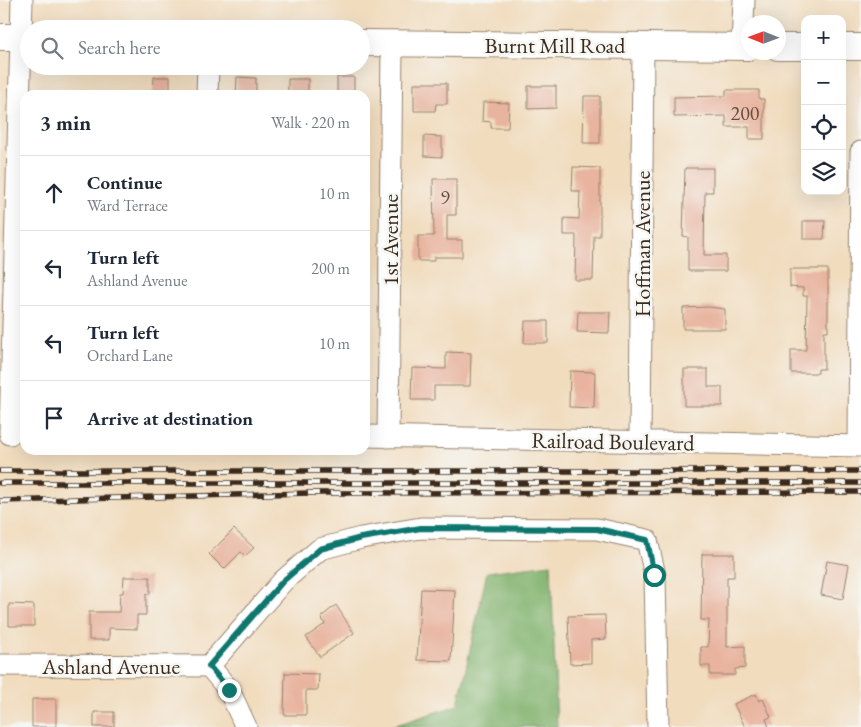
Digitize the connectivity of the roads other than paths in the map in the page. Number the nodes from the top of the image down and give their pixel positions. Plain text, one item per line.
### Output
1 (22, 0) edge
2 (744, 0) edge
3 (744, 15) edge
4 (17, 37) edge
5 (370, 43) edge
6 (392, 44) junction
7 (643, 45) junction
8 (741, 47) edge
9 (786, 47) edge
10 (801, 47) edge
11 (846, 47) edge
12 (861, 47) edge
13 (208, 75) edge
14 (207, 90) edge
15 (861, 152) edge
16 (12, 435) edge
17 (370, 436) edge
18 (388, 437) junction
19 (640, 442) junction
20 (860, 446) edge
21 (0, 665) edge
22 (209, 666) junction
23 (246, 727) edge
24 (658, 727) edge

1 - 4 street
2 - 3 street
4 - 16 street
5 - 6 main road, Burnt Mill Road
6 - 7 main road, Burnt Mill Road
6 - 18 street, 1st Avenue
7 - 8 main road, Burnt Mill Road
7 - 19 street, Hoffman Avenue
9 - 10 main road
11 - 12 main road
13 - 14 street
15 - 20 street
17 - 18 street, Railroad Boulevard
18 - 19 street, Railroad Boulevard
19 - 20 street, Railroad Boulevard
21 - 22 street, Ashland Avenue
22 - 23 street
22 - 24 street, Ashland Avenue

